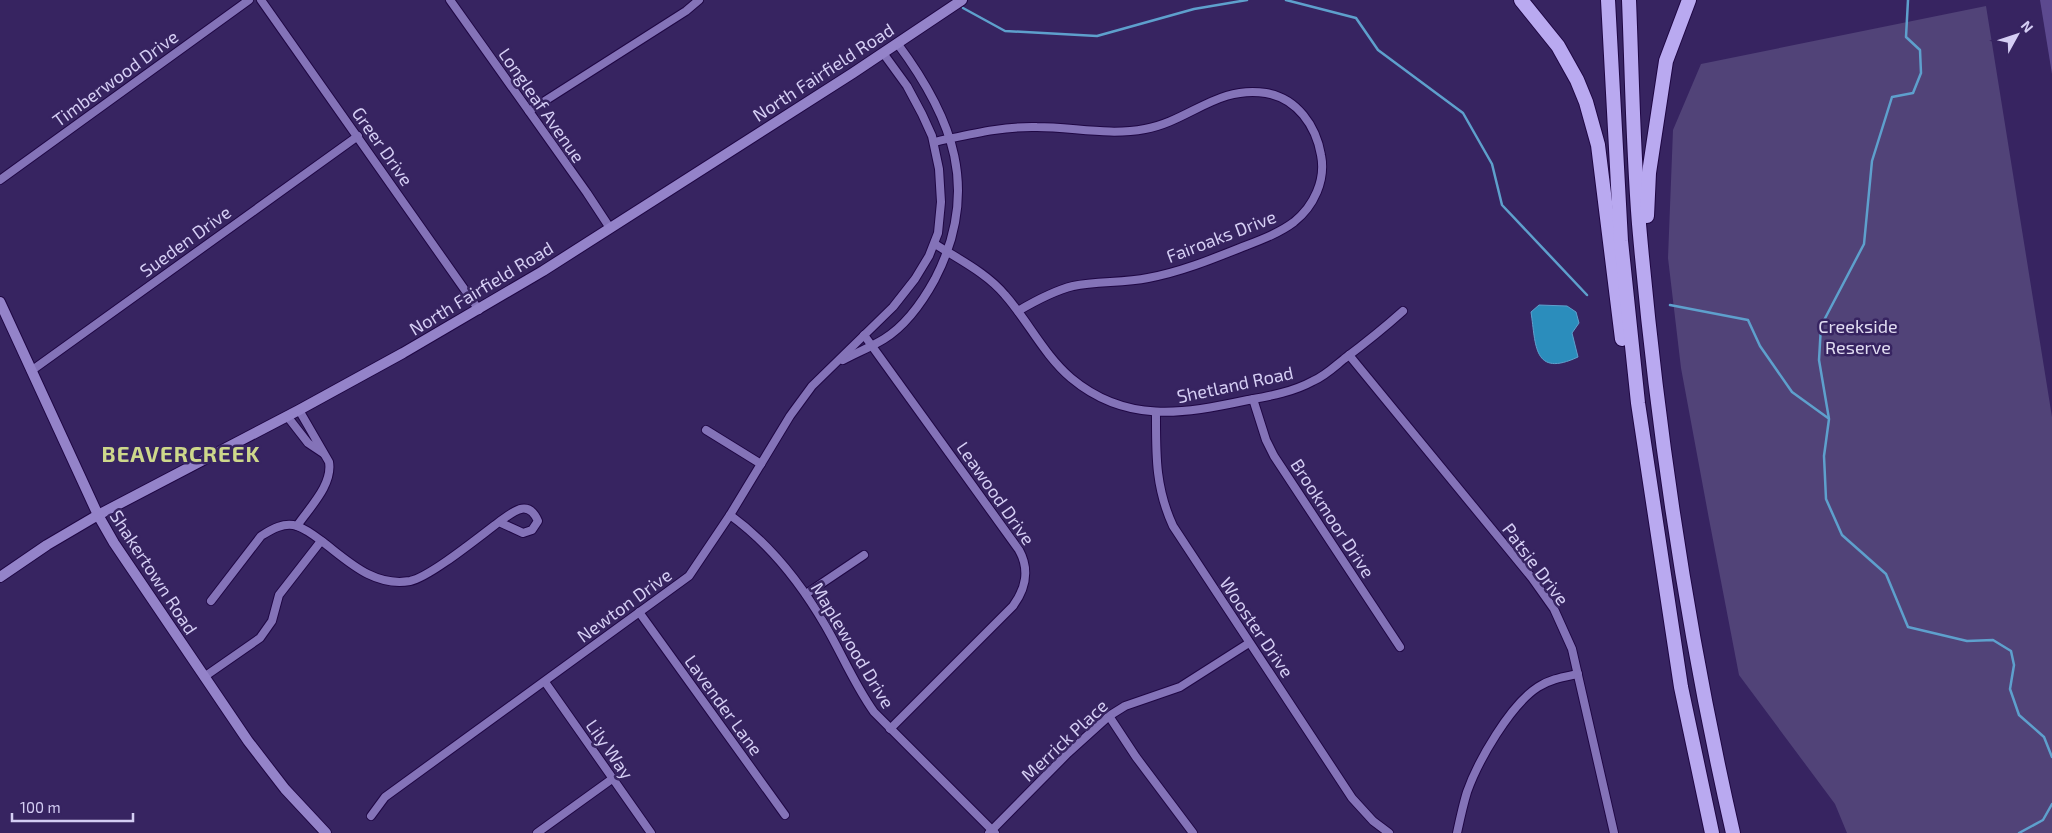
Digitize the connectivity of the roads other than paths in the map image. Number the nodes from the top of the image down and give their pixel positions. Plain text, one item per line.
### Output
1 (249, 0) edge
2 (260, 0) edge
3 (450, 0) edge
4 (699, 0) edge
5 (962, 0) edge
6 (1521, 0) edge
7 (1608, 0) edge
8 (1629, 0) edge
9 (1689, 0) edge
10 (897, 44) junction
11 (883, 53) junction
12 (529, 111) junction
13 (358, 136) junction
14 (951, 139) junction
15 (934, 142) junction
16 (0, 180) edge
17 (610, 228) junction
18 (935, 244) junction
19 (948, 252) junction
20 (1646, 289) junction
21 (0, 302) edge
22 (479, 310) junction
23 (1018, 311) junction
24 (1403, 311) dead end
25 (864, 336) junction
26 (871, 345) junction
27 (1349, 355) junction
28 (836, 363) junction
29 (31, 371) junction
30 (1254, 399) junction
31 (1638, 403) junction
32 (299, 410) junction
33 (1156, 413) junction
34 (287, 416) junction
35 (706, 430) dead end
36 (325, 454) junction
37 (761, 464) junction
38 (98, 515) junction
39 (730, 515) junction
40 (499, 522) junction
41 (297, 526) junction
42 (321, 541) junction
43 (864, 555) dead end
44 (0, 577) edge
45 (806, 594) junction
46 (211, 601) dead end
47 (639, 612) junction
48 (1249, 643) junction
49 (1400, 647) dead end
50 (1578, 674) junction
51 (204, 677) junction
52 (545, 682) junction
53 (1109, 716) junction
54 (890, 729) junction
55 (612, 779) junction
56 (785, 815) dead end
57 (371, 816) dead end
58 (992, 832) edge
59 (326, 833) edge
60 (537, 833) edge
61 (651, 833) edge
62 (1193, 833) edge
63 (1388, 833) edge
64 (1457, 833) edge
65 (1614, 833) edge
66 (1712, 833) edge
67 (1733, 833) edge

1 - 16 street, Timberwood Drive
2 - 13 street, Greer Drive
3 - 12 street, Longleaf Avenue
4 - 12 street
5 - 10 main road, North Fairfield Road
6 - 31 highway
7 - 31 highway
8 - 20 highway
9 - 20 highway
10 - 11 main road, North Fairfield Road
10 - 14 street, Newton Drive
11 - 15 street, Newton Drive
11 - 17 main road, North Fairfield Road
12 - 17 street, Longleaf Avenue
13 - 22 street, Greer Drive
13 - 29 street, Sueden Drive
14 - 15 street, Fairoaks Drive
14 - 19 street, Newton Drive
14 - 23 street, Fairoaks Drive
15 - 18 street, Newton Drive
17 - 22 main road, North Fairfield Road
18 - 19 street, Shetland Road
18 - 25 street, Newton Drive
19 - 23 street, Shetland Road
19 - 26 street, Newton Drive
20 - 67 highway
21 - 29 main road, Shakertown Road
22 - 32 main road, North Fairfield Road
23 - 33 street, Shetland Road
24 - 27 street, Shetland Road
25 - 26 street, Leawood Drive
25 - 28 street, Newton Drive
26 - 28 street, Newton Drive
26 - 54 street, Leawood Drive
27 - 30 street, Shetland Road
27 - 50 street, Patsie Drive
28 - 37 street, Newton Drive
29 - 38 main road, Shakertown Road
30 - 33 street, Shetland Road
30 - 49 street, Brookmoor Drive
31 - 66 highway
32 - 34 main road, North Fairfield Road
32 - 36 street
33 - 48 street, Wooster Drive
34 - 36 street
34 - 38 main road, North Fairfield Road
35 - 37 street
36 - 41 street
37 - 39 street, Newton Drive
38 - 44 main road, North Fairfield Road
38 - 51 main road, Shakertown Road
39 - 45 street, Maplewood Drive
39 - 47 street, Newton Drive
40 - 40 street
40 - 42 street
41 - 42 street
41 - 46 street
42 - 51 street
43 - 45 street
45 - 54 street, Maplewood Drive
47 - 52 street, Newton Drive
47 - 56 street, Lavender Lane
48 - 53 street, Merrick Place
48 - 63 street, Wooster Drive
50 - 64 street
50 - 65 street, Patsie Drive
51 - 59 main road, Shakertown Road
52 - 55 street, Lily Way
52 - 57 street, Newton Drive
53 - 58 street, Merrick Place
53 - 62 street
54 - 58 street, Maplewood Drive
55 - 60 street
55 - 61 street, Lily Way

